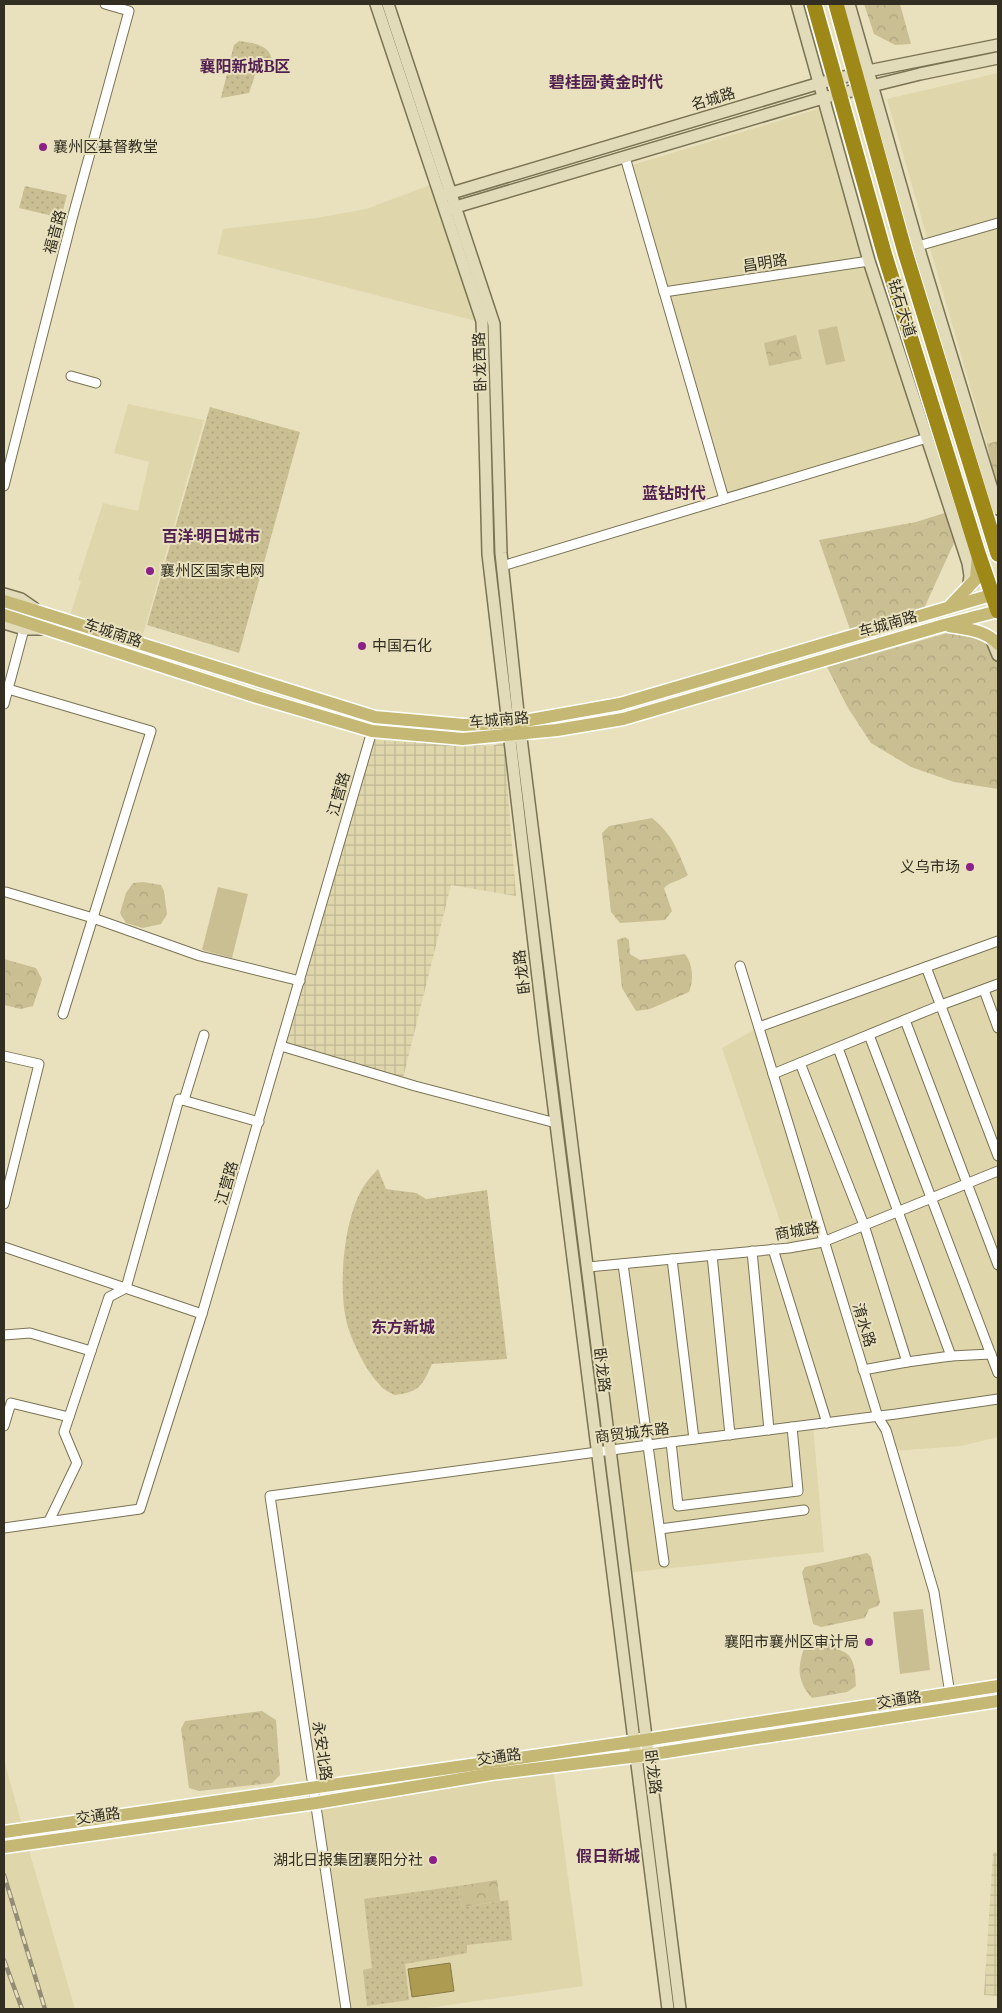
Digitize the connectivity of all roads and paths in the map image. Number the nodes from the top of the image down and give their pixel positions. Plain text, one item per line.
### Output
1 (105, 4) edge
2 (376, 4) edge
3 (388, 4) edge
4 (797, 4) edge
5 (814, 4) edge
6 (836, 4) edge
7 (849, 4) edge
8 (130, 8) edge
9 (998, 44) edge
10 (998, 58) edge
11 (862, 72) junction
12 (835, 79) junction
13 (820, 82) junction
14 (866, 88) junction
15 (840, 94) junction
16 (823, 98) junction
17 (625, 157) junction
18 (446, 195) junction
19 (450, 209) junction
20 (998, 223) edge
21 (911, 249) junction
22 (885, 256) junction
23 (870, 261) junction
24 (664, 292) junction
25 (955, 368) junction
26 (71, 376) dead end
27 (96, 383) dead end
28 (960, 432) junction
29 (927, 438) junction
30 (4, 486) edge
31 (724, 499) junction
32 (998, 509) edge
33 (997, 547) edge
34 (978, 552) junction
35 (502, 566) junction
36 (968, 589) junction
37 (4, 594) edge
38 (995, 594) edge
39 (4, 601) edge
40 (950, 606) junction
41 (998, 611) edge
42 (44, 614) junction
43 (4, 615) edge
44 (4, 623) edge
45 (944, 625) junction
46 (48, 629) junction
47 (24, 630) junction
48 (994, 640) edge
49 (998, 655) edge
50 (8, 689) junction
51 (4, 704) edge
52 (514, 729) junction
53 (372, 731) junction
54 (6, 892) dead end
55 (93, 918) junction
56 (998, 941) edge
57 (740, 966) dead end
58 (926, 967) junction
59 (300, 981) junction
60 (998, 984) edge
61 (984, 990) junction
62 (941, 1006) junction
63 (63, 1014) dead end
64 (905, 1020) junction
65 (759, 1027) junction
66 (998, 1028) edge
67 (204, 1035) dead end
68 (869, 1035) junction
69 (281, 1046) junction
70 (838, 1048) junction
71 (4, 1056) edge
72 (800, 1063) junction
73 (773, 1074) junction
74 (184, 1100) junction
75 (259, 1122) junction
76 (556, 1123) junction
77 (998, 1156) edge
78 (998, 1171) edge
79 (967, 1184) junction
80 (932, 1198) junction
81 (4, 1204) edge
82 (898, 1211) junction
83 (864, 1225) junction
84 (824, 1242) junction
85 (4, 1247) edge
86 (773, 1249) junction
87 (752, 1251) junction
88 (712, 1255) junction
89 (672, 1259) junction
90 (623, 1264) junction
91 (998, 1265) edge
92 (588, 1267) junction
93 (126, 1288) junction
94 (202, 1314) junction
95 (4, 1335) edge
96 (91, 1351) junction
97 (991, 1354) junction
98 (952, 1356) junction
99 (907, 1362) junction
100 (863, 1370) junction
101 (998, 1373) edge
102 (998, 1399) edge
103 (878, 1417) junction
104 (69, 1418) junction
105 (827, 1423) junction
106 (4, 1426) edge
107 (792, 1427) junction
108 (769, 1430) junction
109 (730, 1435) junction
110 (694, 1439) junction
111 (671, 1442) junction
112 (648, 1445) junction
113 (609, 1450) junction
114 (597, 1452) junction
115 (270, 1496) joint
116 (804, 1510) dead end
117 (49, 1521) junction
118 (4, 1528) edge
119 (660, 1529) junction
120 (664, 1562) dead end
121 (998, 1686) edge
122 (950, 1694) junction
123 (998, 1701) edge
124 (639, 1741) junction
125 (641, 1756) junction
126 (313, 1787) junction
127 (316, 1803) junction
128 (4, 1832) edge
129 (4, 1847) edge
130 (346, 2009) edge
131 (668, 2009) edge
132 (680, 2009) edge

1 - 8 street, 福音路
2 - 18 main road, 卧龙西路
3 - 18 main road, 卧龙西路
4 - 13 main road
5 - 12 highway, 钻石大道
6 - 11 highway, 钻石大道
7 - 11 main road
8 - 30 street, 福音路
9 - 11 main road, 名城路
10 - 14 main road, 名城路
11 - 12 main road, 名城路
11 - 14 highway, 钻石大道
12 - 13 main road, 名城路
12 - 15 highway, 钻石大道
13 - 16 main road
13 - 18 main road, 名城路
14 - 15 main road, 名城路
14 - 21 highway, 钻石大道
15 - 16 main road, 名城路
15 - 22 highway, 钻石大道
16 - 17 main road, 名城路
16 - 23 main road
17 - 19 main road, 名城路
17 - 24 street
18 - 19 main road, 卧龙西路
19 - 35 main road, 卧龙西路
19 - 52 main road, 卧龙西路
20 - 21 street
21 - 25 main road
21 - 28 highway, 钻石大道
22 - 23 main road
22 - 34 highway, 钻石大道
23 - 24 street, 昌明路
23 - 29 main road
24 - 31 street
25 - 28 main road
25 - 32 main road
26 - 27 street
28 - 33 highway, 钻石大道
29 - 31 street
29 - 36 main road
31 - 35 street
34 - 36 main road
34 - 38 highway, 钻石大道
35 - 52 main road, 卧龙西路
36 - 40 main road
37 - 42 main road
38 - 40 main road, 车城南路
38 - 41 highway, 钻石大道
39 - 42 main road, 车城南路
40 - 52 main road, 车城南路
41 - 45 main road, 车城南路
42 - 52 main road, 车城南路
43 - 46 main road, 车城南路
44 - 47 main road
45 - 48 main road
45 - 52 main road, 车城南路
46 - 47 main road
46 - 53 main road, 车城南路
47 - 50 street
48 - 49 main road
50 - 51 street
50 - 55 street
52 - 53 main road, 车城南路
52 - 76 main road, 卧龙路
52 - 92 main road, 卧龙路
53 - 59 street, 江营路
54 - 55 street
55 - 59 street
55 - 63 street
56 - 58 street
57 - 65 street, 淯水路
58 - 62 street
58 - 65 street
59 - 69 street, 江营路
60 - 61 street
61 - 62 street
61 - 66 street
62 - 64 street
62 - 77 street
64 - 68 street
64 - 79 street
65 - 73 street, 淯水路
67 - 74 street
68 - 70 street
68 - 80 street
69 - 75 street, 江营路
69 - 76 street
70 - 72 street
70 - 82 street
71 - 81 street
72 - 73 street
72 - 83 street
73 - 84 street, 淯水路
74 - 75 street
74 - 93 street
75 - 94 street, 江营路
76 - 114 main road, 卧龙路
78 - 79 street, 商城路
79 - 80 street, 商城路
79 - 91 street
80 - 82 street, 商城路
80 - 97 street
82 - 83 street, 商城路
82 - 98 street
83 - 84 street, 商城路
83 - 99 street
84 - 86 street, 商城路
84 - 100 street, 淯水路
85 - 93 street
86 - 87 street, 商城路
86 - 105 street
87 - 88 street, 商城路
87 - 108 street
88 - 89 street, 商城路
88 - 109 street
89 - 90 street, 商城路
89 - 110 street
90 - 92 street, 商城路
90 - 112 street
92 - 113 main road, 卧龙路
93 - 94 street
93 - 96 street
94 - 117 street, 江营路
95 - 96 street
96 - 104 street
97 - 98 street
97 - 101 street
98 - 99 street
99 - 100 street
100 - 103 street, 淯水路
102 - 103 street, 商贸城东路
103 - 105 street, 商贸城东路
103 - 122 street, 淯水路
104 - 106 street
104 - 117 street
105 - 107 street, 商贸城东路
107 - 108 street, 商贸城东路
107 - 111 street
108 - 109 street, 商贸城东路
109 - 110 street, 商贸城东路
110 - 111 street, 商贸城东路
111 - 112 street, 商贸城东路
112 - 113 street, 商贸城东路
112 - 119 street
113 - 114 street, 商贸城东路
113 - 124 main road, 卧龙路
114 - 115 street, 商贸城东路
114 - 124 main road, 卧龙路
115 - 126 street, 永安北路
116 - 119 street
117 - 118 street, 江营路
119 - 120 street
121 - 122 main road, 交通路
122 - 124 main road, 交通路
123 - 125 main road, 交通路
124 - 125 main road, 卧龙路
124 - 126 main road, 交通路
125 - 127 main road, 交通路
125 - 131 main road, 卧龙路
125 - 132 main road, 卧龙路
126 - 127 street, 永安北路
126 - 128 main road, 交通路
127 - 129 main road, 交通路
127 - 130 street, 永安北路

